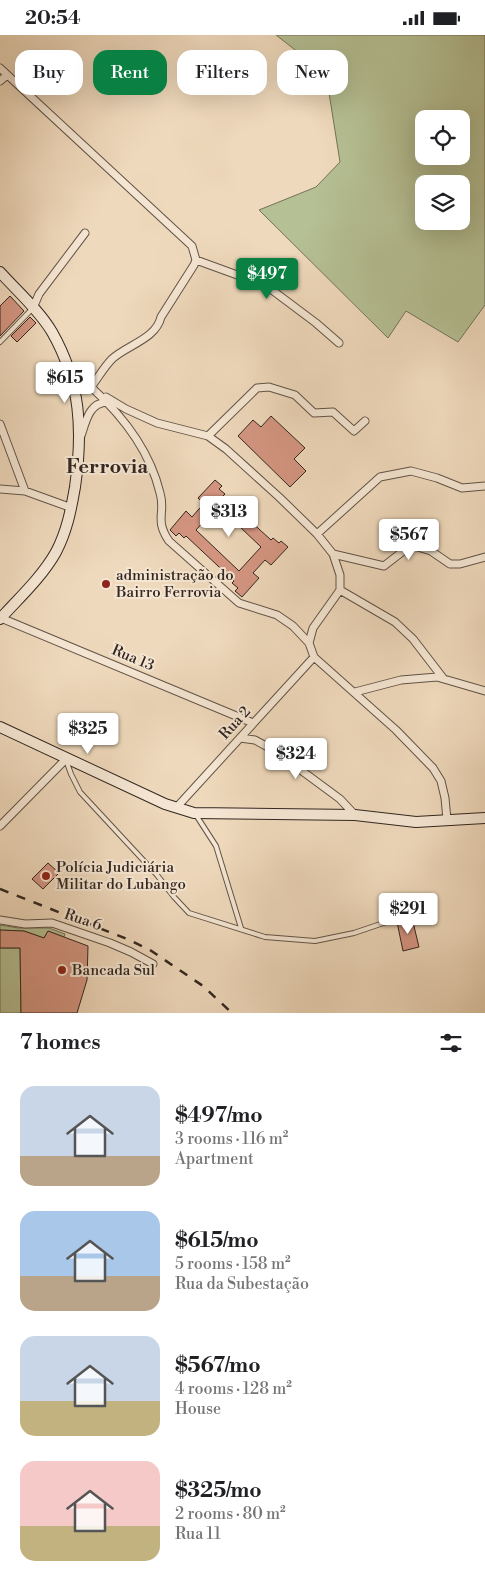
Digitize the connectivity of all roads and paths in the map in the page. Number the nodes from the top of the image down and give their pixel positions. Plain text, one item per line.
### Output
1 (0, 68) edge
2 (7, 75) junction
3 (0, 81) edge
4 (85, 233) dead end
5 (196, 260) junction
6 (0, 272) edge
7 (33, 308) junction
8 (0, 342) edge
9 (339, 343) dead end
10 (66, 362) junction
11 (91, 387) junction
12 (107, 402) junction
13 (365, 421) dead end
14 (0, 424) edge
15 (208, 436) junction
16 (80, 439) junction
17 (485, 486) edge
18 (0, 489) edge
19 (25, 491) junction
20 (72, 509) junction
21 (317, 534) junction
22 (333, 555) junction
23 (485, 557) edge
24 (340, 589) junction
25 (1, 618) edge
26 (309, 643) junction
27 (314, 657) junction
28 (443, 678) junction
29 (485, 691) edge
30 (355, 692) junction
31 (253, 723) junction
32 (0, 727) edge
33 (240, 738) junction
34 (66, 759) junction
35 (176, 808) junction
36 (194, 813) junction
37 (355, 815) junction
38 (485, 817) edge
39 (447, 820) junction
40 (0, 826) edge
41 (404, 916) dead end
42 (0, 920) edge
43 (241, 928) junction
44 (153, 964) dead end

1 - 2 street
2 - 3 street
2 - 5 street
4 - 7 street
5 - 9 street
5 - 11 street
6 - 7 street
7 - 8 lane
7 - 10 street
10 - 11 street
10 - 16 street
11 - 12 street
11 - 15 street
12 - 16 street
12 - 26 street
13 - 15 street
14 - 19 street
15 - 21 street
16 - 20 street
17 - 21 street
18 - 19 street
19 - 20 street
20 - 25 street
21 - 22 street
22 - 23 street
22 - 24 street
24 - 26 street
24 - 28 street
25 - 31 street, Rua 13
26 - 27 street
27 - 30 street
27 - 31 street, Rua 2
28 - 29 street
28 - 30 street
30 - 39 street
31 - 33 street, Rua 2
32 - 34 street
33 - 35 street, Rua 2
33 - 37 street
34 - 35 street
34 - 40 street
34 - 43 lane
35 - 36 street
36 - 37 street
36 - 43 lane
37 - 39 street
38 - 39 street
41 - 43 lane
42 - 44 street, Rua 6

